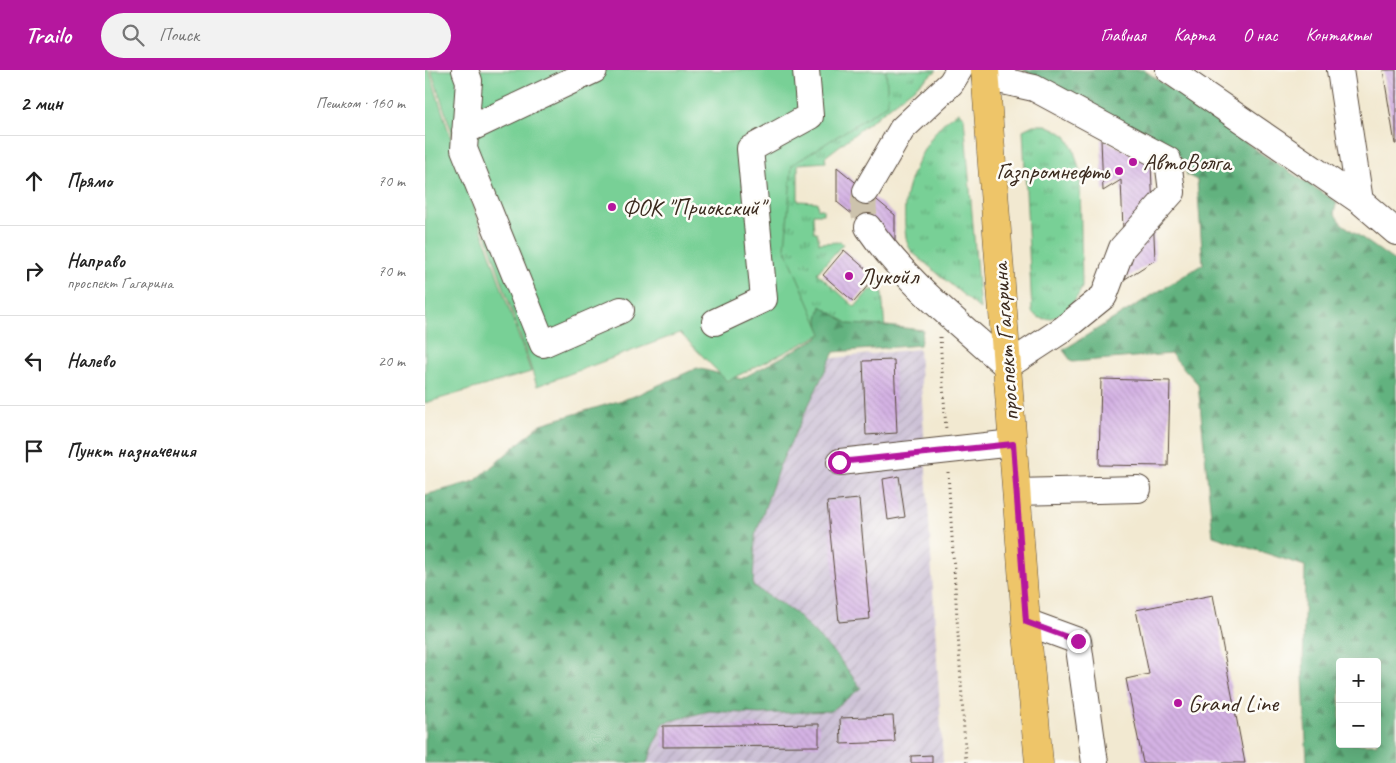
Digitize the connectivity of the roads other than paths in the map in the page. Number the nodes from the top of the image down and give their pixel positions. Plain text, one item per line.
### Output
1 (465, 70) edge
2 (594, 70) edge
3 (806, 70) edge
4 (959, 70) edge
5 (1340, 70) edge
6 (1179, 73) edge
7 (985, 74) edge
8 (465, 131) junction
9 (866, 191) tunnel mouth
10 (1361, 201) junction
11 (868, 227) tunnel mouth
12 (1394, 230) edge
13 (621, 310) dead end
14 (715, 322) dead end
15 (1007, 366) junction
16 (1013, 444) junction
17 (839, 462) dead end
18 (1138, 489) dead end
19 (1016, 492) junction
20 (1026, 622) junction
21 (1039, 763) edge
22 (1095, 763) edge

1 - 8 street
2 - 8 street
3 - 14 street
4 - 9 street
5 - 10 street
6 - 10 street
7 - 15 main road, проспект Гагарина
7 - 15 street
8 - 13 street
10 - 12 street
11 - 15 street
15 - 16 main road, проспект Гагарина
16 - 17 street
16 - 19 main road, проспект Гагарина
18 - 19 street
19 - 20 main road, проспект Гагарина
20 - 21 main road, проспект Гагарина
20 - 22 street

